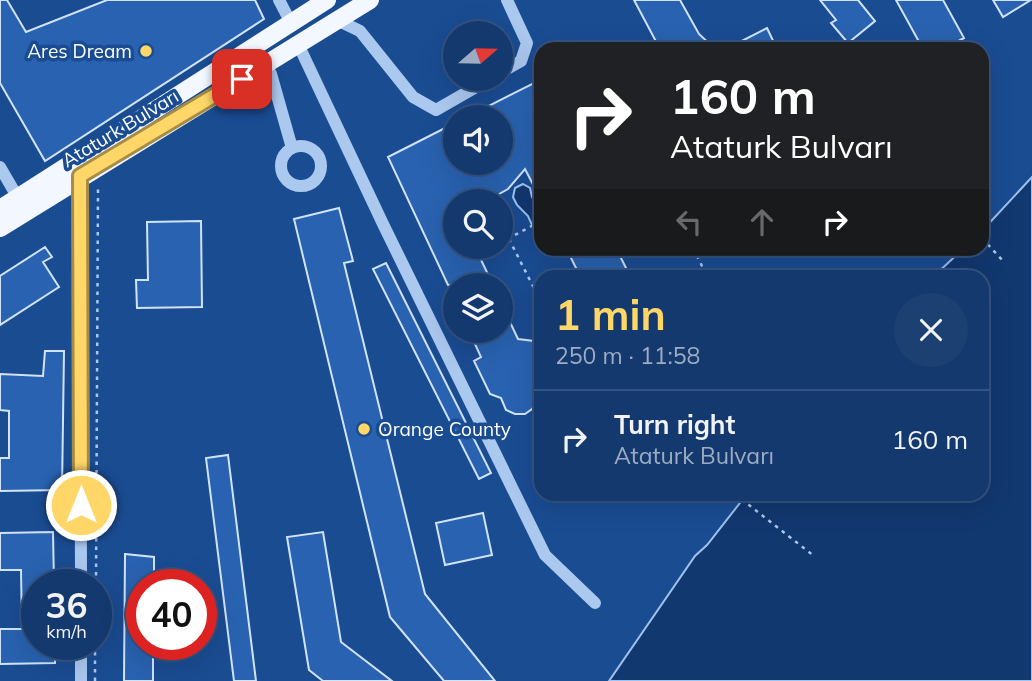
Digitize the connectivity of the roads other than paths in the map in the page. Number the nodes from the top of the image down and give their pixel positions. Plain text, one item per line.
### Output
1 (279, 0) edge
2 (327, 0) edge
3 (370, 0) edge
4 (507, 0) edge
5 (337, 20) junction
6 (291, 23) junction
7 (298, 44) junction
8 (266, 65) junction
9 (513, 66) edge
10 (470, 91) edge
11 (292, 148) dead end
12 (80, 158) junction
13 (0, 167) edge
14 (89, 176) junction
15 (18, 198) junction
16 (0, 209) edge
17 (0, 228) edge
18 (81, 569) edge
19 (595, 603) dead end
20 (81, 660) edge
21 (82, 681) edge

1 - 6 street
2 - 6 main road, Ataturk Bulvarı
3 - 5 main road, Ataturk Bulvarı
4 - 9 street
5 - 7 main road, Ataturk Bulvarı
5 - 10 street
6 - 12 main road, Ataturk Bulvarı
7 - 8 main road, Ataturk Bulvarı
7 - 19 street
8 - 11 street
8 - 14 main road, Ataturk Bulvarı
12 - 14 street
12 - 15 main road, Ataturk Bulvarı
13 - 15 street
14 - 17 main road, Ataturk Bulvarı
14 - 18 street
15 - 16 main road, Ataturk Bulvarı
20 - 21 street

